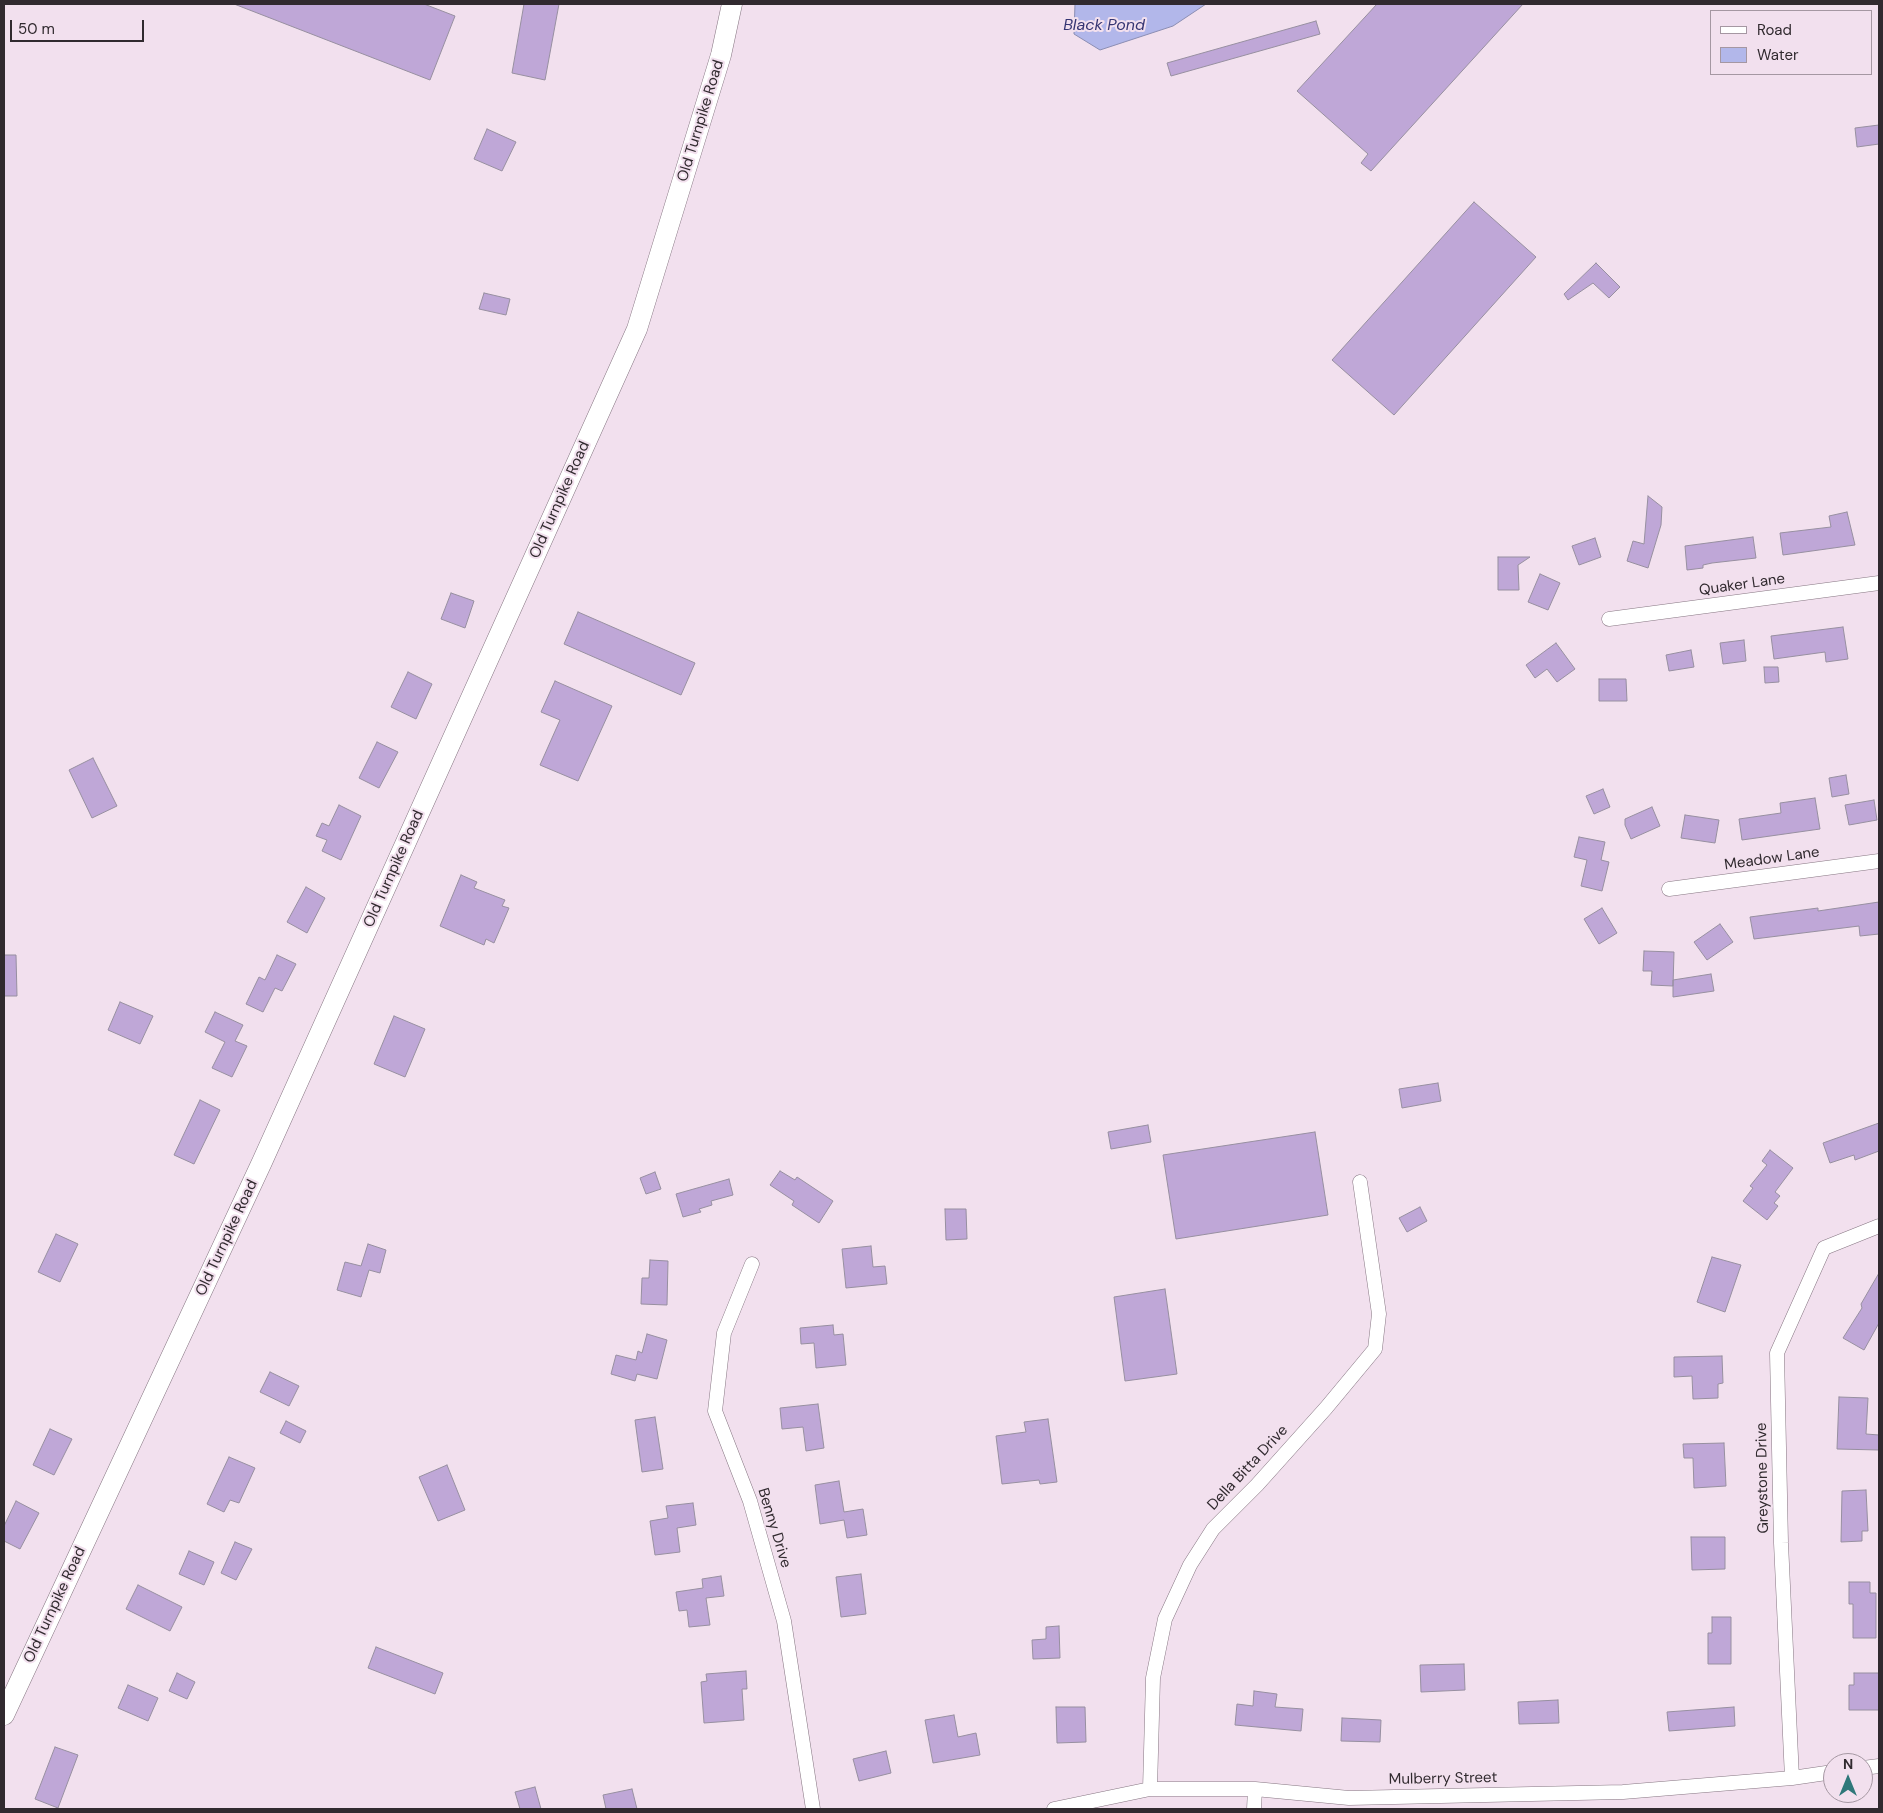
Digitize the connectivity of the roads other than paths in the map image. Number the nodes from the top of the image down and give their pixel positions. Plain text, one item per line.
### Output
1 (732, 4) edge
2 (1879, 583) edge
3 (1609, 619) dead end
4 (1879, 861) edge
5 (1669, 889) dead end
6 (1360, 1182) dead end
7 (1879, 1226) edge
8 (752, 1264) dead end
9 (4, 1715) edge
10 (1823, 1773) edge
11 (1792, 1778) junction
12 (1150, 1789) junction
13 (1255, 1789) junction
14 (814, 1809) edge
15 (1054, 1809) edge
16 (1254, 1809) edge

1 - 9 main road, Old Turnpike Road
2 - 3 street, Quaker Lane
4 - 5 street, Meadow Lane
6 - 12 street, Della Bitta Drive
7 - 11 street, Greystone Drive
8 - 14 street, Benny Drive
10 - 11 street, Mulberry Street
11 - 13 street, Mulberry Street
12 - 13 street, Mulberry Street
12 - 15 street, Mulberry Street
13 - 16 street

